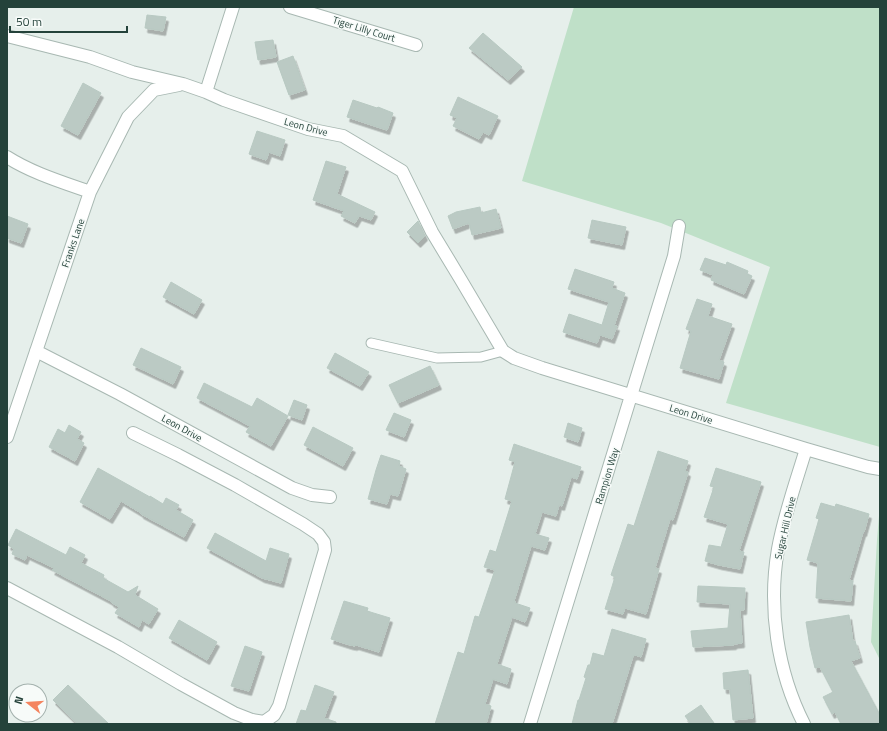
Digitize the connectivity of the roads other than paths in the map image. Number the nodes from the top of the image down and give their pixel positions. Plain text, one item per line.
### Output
1 (233, 7) edge
2 (290, 7) edge
3 (7, 36) edge
4 (416, 45) dead end
5 (183, 84) junction
6 (206, 92) junction
7 (7, 157) edge
8 (90, 192) junction
9 (679, 226) dead end
10 (371, 343) dead end
11 (36, 351) junction
12 (503, 352) junction
13 (632, 396) junction
14 (133, 433) dead end
15 (7, 437) edge
16 (806, 449) junction
17 (880, 469) edge
18 (330, 497) dead end
19 (7, 588) edge
20 (530, 724) edge
21 (804, 724) edge

1 - 6 street
2 - 4 street, Tiger Lilly Court
3 - 5 street, Leon Drive
5 - 6 street, Leon Drive
5 - 8 street, Franks Lane
6 - 12 street, Leon Drive
7 - 8 street
8 - 11 street, Franks Lane
9 - 13 street, Rampion Way
10 - 12 lane
11 - 15 street, Franks Lane
11 - 18 street, Leon Drive
12 - 13 street, Leon Drive
13 - 16 street, Leon Drive
13 - 20 street, Rampion Way
14 - 19 street
16 - 17 street, Leon Drive
16 - 21 street, Sugar Hill Drive

